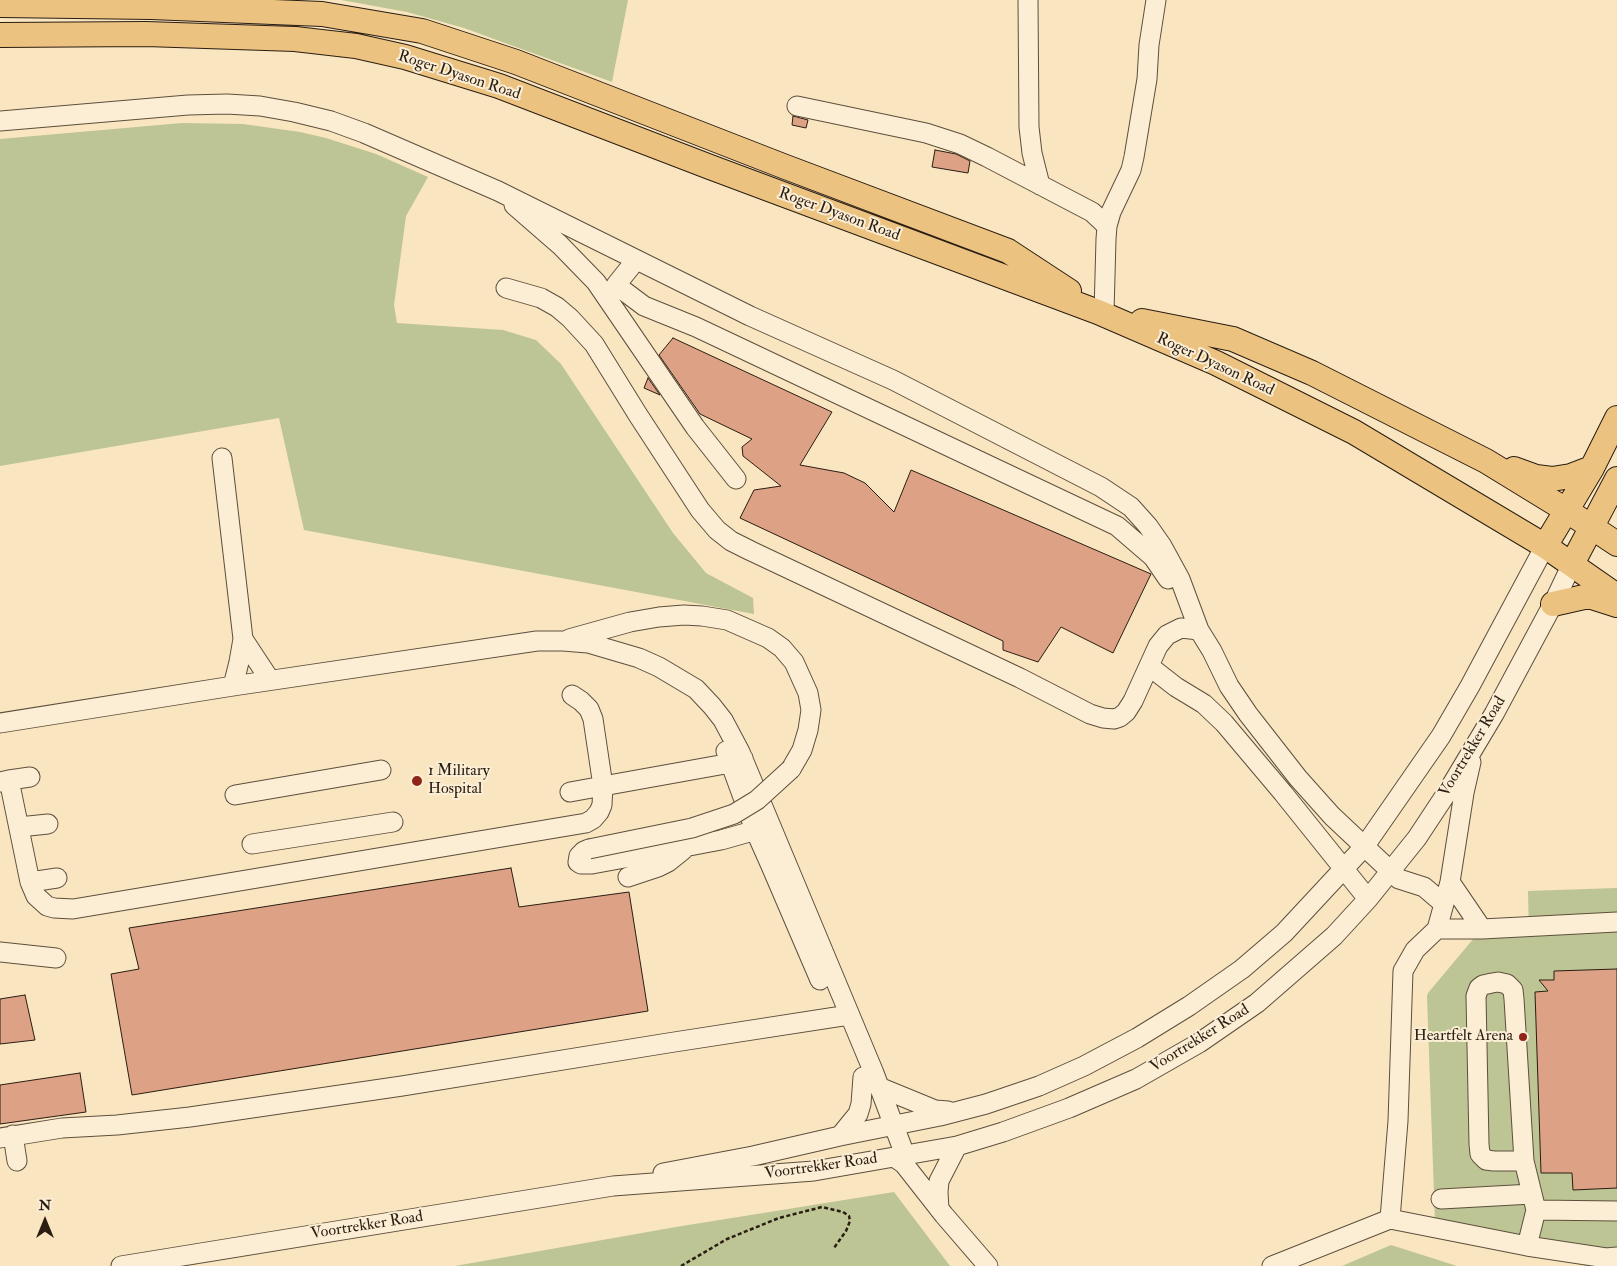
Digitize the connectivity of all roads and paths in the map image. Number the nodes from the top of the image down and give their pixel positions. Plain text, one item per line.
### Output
1 (1028, 0) edge
2 (1156, 0) edge
3 (0, 5) edge
4 (151, 7) junction
5 (0, 22) edge
6 (0, 35) edge
7 (798, 106) dead end
8 (0, 121) edge
9 (1040, 185) junction
10 (498, 191) junction
11 (1107, 226) junction
12 (636, 260) junction
13 (596, 282) junction
14 (616, 285) junction
15 (506, 288) dead end
16 (1104, 313) junction
17 (1617, 418) edge
18 (222, 458) dead end
19 (1486, 461) junction
20 (1592, 468) junction
21 (736, 479) dead end
22 (1617, 480) edge
23 (1131, 507) junction
24 (1566, 510) junction
25 (1117, 526) junction
26 (1592, 527) junction
27 (1617, 544) edge
28 (1545, 546) junction
29 (1572, 564) junction
30 (1617, 596) edge
31 (1554, 604) junction
32 (1617, 606) edge
33 (1190, 629) junction
34 (243, 638) junction
35 (563, 641) junction
36 (1149, 666) junction
37 (270, 680) junction
38 (233, 686) junction
39 (572, 695) dead end
40 (0, 723) edge
41 (1474, 749) junction
42 (737, 760) junction
43 (381, 770) dead end
44 (30, 778) dead end
45 (4, 781) edge
46 (603, 786) junction
47 (570, 792) dead end
48 (235, 795) dead end
49 (393, 822) dead end
50 (48, 824) dead end
51 (19, 827) junction
52 (763, 828) junction
53 (252, 844) dead end
54 (687, 847) junction
55 (1364, 847) junction
56 (1344, 870) junction
57 (1391, 871) junction
58 (628, 877) dead end
59 (56, 878) dead end
60 (30, 882) junction
61 (1450, 882) junction
62 (1368, 899) junction
63 (1444, 904) junction
64 (1617, 922) edge
65 (1437, 929) junction
66 (1482, 929) junction
67 (0, 952) edge
68 (56, 958) dead end
69 (843, 1017) junction
70 (871, 1082) junction
71 (957, 1111) junction
72 (888, 1127) junction
73 (840, 1136) junction
74 (6, 1137) edge
75 (957, 1146) junction
76 (901, 1158) junction
77 (17, 1161) dead end
78 (1524, 1161) junction
79 (613, 1186) junction
80 (1441, 1199) dead end
81 (1534, 1202) junction
82 (939, 1209) junction
83 (1617, 1211) edge
84 (1390, 1219) junction
85 (1527, 1246) junction
86 (834, 1248) dead end
87 (1617, 1257) edge
88 (121, 1266) edge
89 (681, 1266) edge
90 (988, 1266) edge
91 (1272, 1266) edge

1 - 9 street
2 - 11 street
3 - 4 main road, Roger Dyason Road
4 - 5 main road
4 - 16 main road, Roger Dyason Road
6 - 28 main road, Roger Dyason Road
7 - 9 street
8 - 10 street
9 - 11 street
10 - 12 street
10 - 13 street
11 - 16 street
12 - 14 street
12 - 23 street
13 - 14 street
13 - 21 street
14 - 25 street
15 - 36 street
16 - 19 main road, Roger Dyason Road
17 - 20 main road
18 - 34 street
19 - 20 main road
19 - 24 main road, Roger Dyason Road
20 - 24 main road
22 - 26 main road
23 - 25 street
23 - 33 street
24 - 26 main road, Roger Dyason Road
24 - 28 main road
25 - 33 street
26 - 27 main road, Roger Dyason Road
26 - 29 main road
28 - 29 main road, Roger Dyason Road
28 - 55 street, Voortrekker Road
29 - 30 main road, Roger Dyason Road
29 - 31 street, Voortrekker Road
31 - 32 main road
31 - 41 street, Voortrekker Road
33 - 36 street
33 - 55 street
34 - 37 street
34 - 38 street
35 - 37 street
35 - 42 street
35 - 54 street, bridge
36 - 56 street
37 - 38 street
38 - 40 street
39 - 46 street
41 - 57 street, Voortrekker Road
41 - 61 street
42 - 46 street
42 - 52 street
43 - 48 street
44 - 45 street
45 - 51 street
46 - 47 street
46 - 60 street
49 - 53 street
50 - 51 street
51 - 60 street
52 - 54 street
52 - 69 street
54 - 58 street
55 - 56 street, Voortrekker Road
55 - 57 street
56 - 62 street
56 - 71 street, Voortrekker Road
57 - 62 street, Voortrekker Road
57 - 63 street
59 - 60 street
61 - 63 street
61 - 66 street
62 - 75 street, Voortrekker Road
63 - 65 street
64 - 66 street
65 - 66 street
65 - 84 street
67 - 68 street
69 - 70 street
69 - 74 street
70 - 71 street
70 - 72 street
70 - 73 street
71 - 72 street, Voortrekker Road
72 - 73 street, Voortrekker Road
72 - 76 street
73 - 79 street, Voortrekker Road
74 - 77 street
75 - 76 street, Voortrekker Road
75 - 82 street
76 - 79 street, Voortrekker Road
76 - 82 street
78 - 78 street
78 - 81 street
79 - 88 street, Voortrekker Road
80 - 81 street
81 - 83 street
81 - 85 street
82 - 90 street
84 - 85 street
84 - 91 street
85 - 87 street
86 - 89 path

